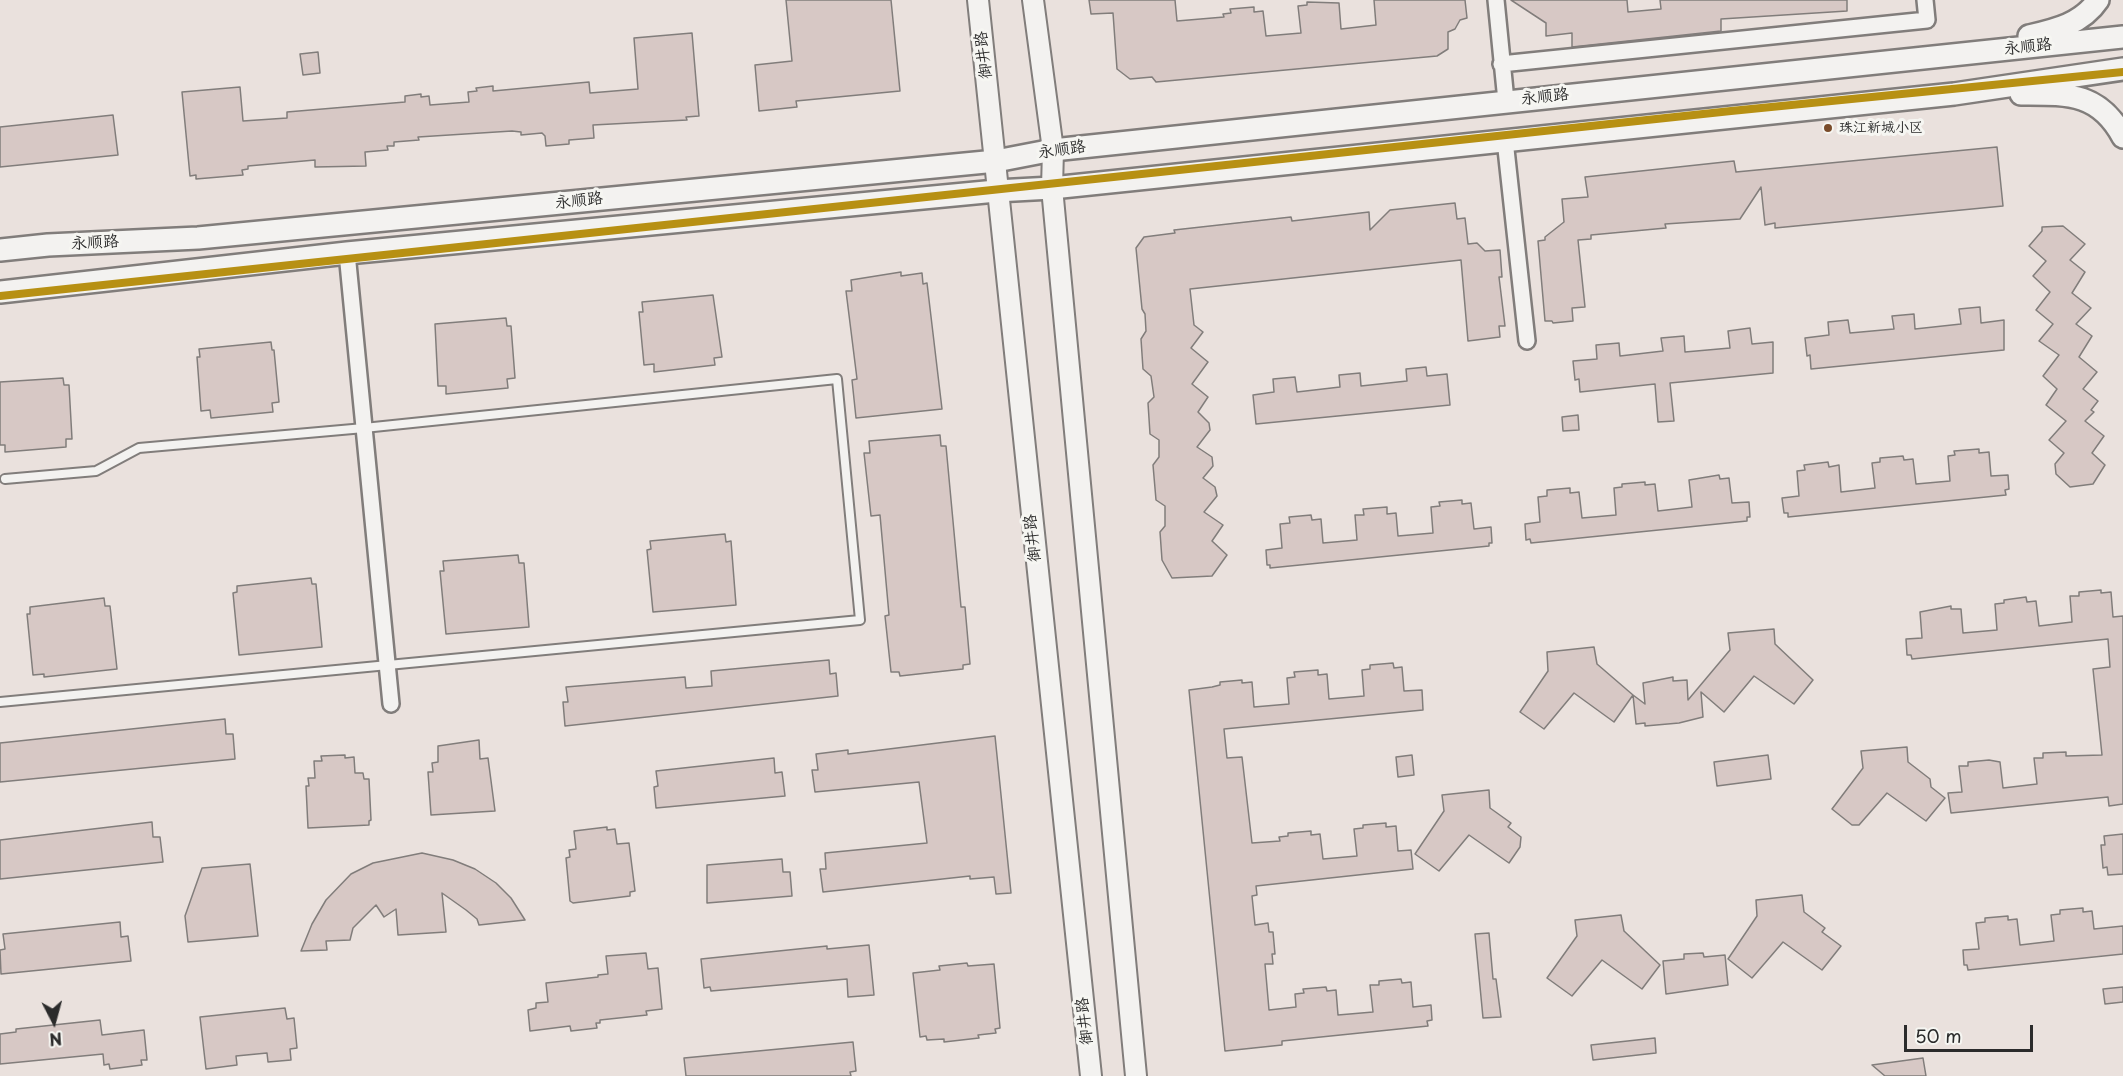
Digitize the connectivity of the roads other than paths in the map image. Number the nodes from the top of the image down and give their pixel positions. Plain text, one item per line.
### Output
1 (978, 0) edge
2 (1033, 0) edge
3 (1496, 0) edge
4 (1925, 0) edge
5 (2098, 0) edge
6 (2123, 37) edge
7 (1940, 56) junction
8 (1502, 64) junction
9 (2123, 69) edge
10 (1954, 94) junction
11 (1506, 101) junction
12 (2123, 137) edge
13 (1505, 140) junction
14 (1053, 150) junction
15 (996, 161) junction
16 (1052, 188) junction
17 (996, 190) junction
18 (0, 250) edge
19 (347, 253) junction
20 (0, 292) edge
21 (1527, 341) dead end
22 (364, 428) junction
23 (5, 479) dead end
24 (388, 666) junction
25 (0, 702) edge
26 (391, 704) dead end
27 (1091, 1076) edge
28 (1136, 1076) edge

1 - 15 street, 御井路
2 - 14 street
3 - 8 street
4 - 8 street
5 - 7 main road
6 - 7 main road, 永顺路
7 - 11 main road, 永顺路
8 - 11 street
9 - 10 main road, 永顺路
10 - 12 main road
10 - 13 main road, 永顺路
11 - 14 main road, 永顺路
13 - 16 main road, 永顺路
13 - 21 street
14 - 15 main road, 永顺路
14 - 16 street
15 - 17 street, 御井路
15 - 18 main road, 永顺路
16 - 17 main road, 永顺路
16 - 28 street
17 - 19 main road, 永顺路
17 - 27 street, 御井路
19 - 20 main road, 永顺路
19 - 22 street
22 - 23 lane
22 - 24 street
22 - 24 lane
24 - 25 lane
24 - 26 street

